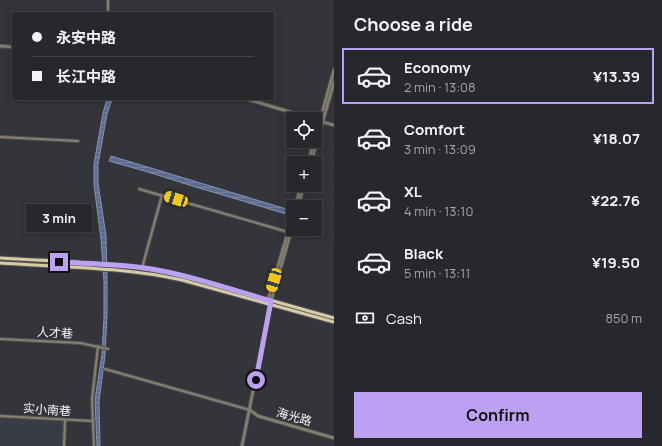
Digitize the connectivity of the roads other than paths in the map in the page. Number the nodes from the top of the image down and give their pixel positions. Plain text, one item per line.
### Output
1 (108, 0) edge
2 (108, 12) edge
3 (0, 46) edge
4 (12, 46) edge
5 (334, 70) edge
6 (334, 82) edge
7 (250, 100) edge
8 (291, 112) edge
9 (322, 118) edge
10 (322, 119) edge
11 (322, 122) edge
12 (334, 125) edge
13 (0, 137) edge
14 (78, 141) dead end
15 (139, 189) dead end
16 (162, 195) junction
17 (286, 232) edge
18 (288, 236) edge
19 (0, 258) edge
20 (0, 263) edge
21 (142, 268) junction
22 (270, 302) junction
23 (334, 318) edge
24 (334, 322) edge
25 (0, 339) edge
26 (99, 346) junction
27 (107, 349) dead end
28 (105, 369) dead end
29 (250, 410) junction
30 (0, 416) edge
31 (65, 420) junction
32 (94, 421) junction
33 (334, 438) edge
34 (64, 446) edge
35 (94, 446) edge
36 (242, 446) edge

1 - 2 street
3 - 4 street
5 - 9 street
6 - 10 street
7 - 8 street
11 - 12 street
13 - 14 street
15 - 16 street
16 - 17 street
16 - 21 street
18 - 22 street
19 - 21 main road
20 - 22 main road
21 - 22 main road
22 - 23 main road
22 - 24 main road
22 - 29 street
25 - 26 street, 人才巷
26 - 27 street, 人才巷
26 - 32 street
28 - 29 street
29 - 33 street, 海光路
29 - 36 street
30 - 31 street, 实小南巷
31 - 32 street, 实小南巷
31 - 34 street
32 - 35 street

